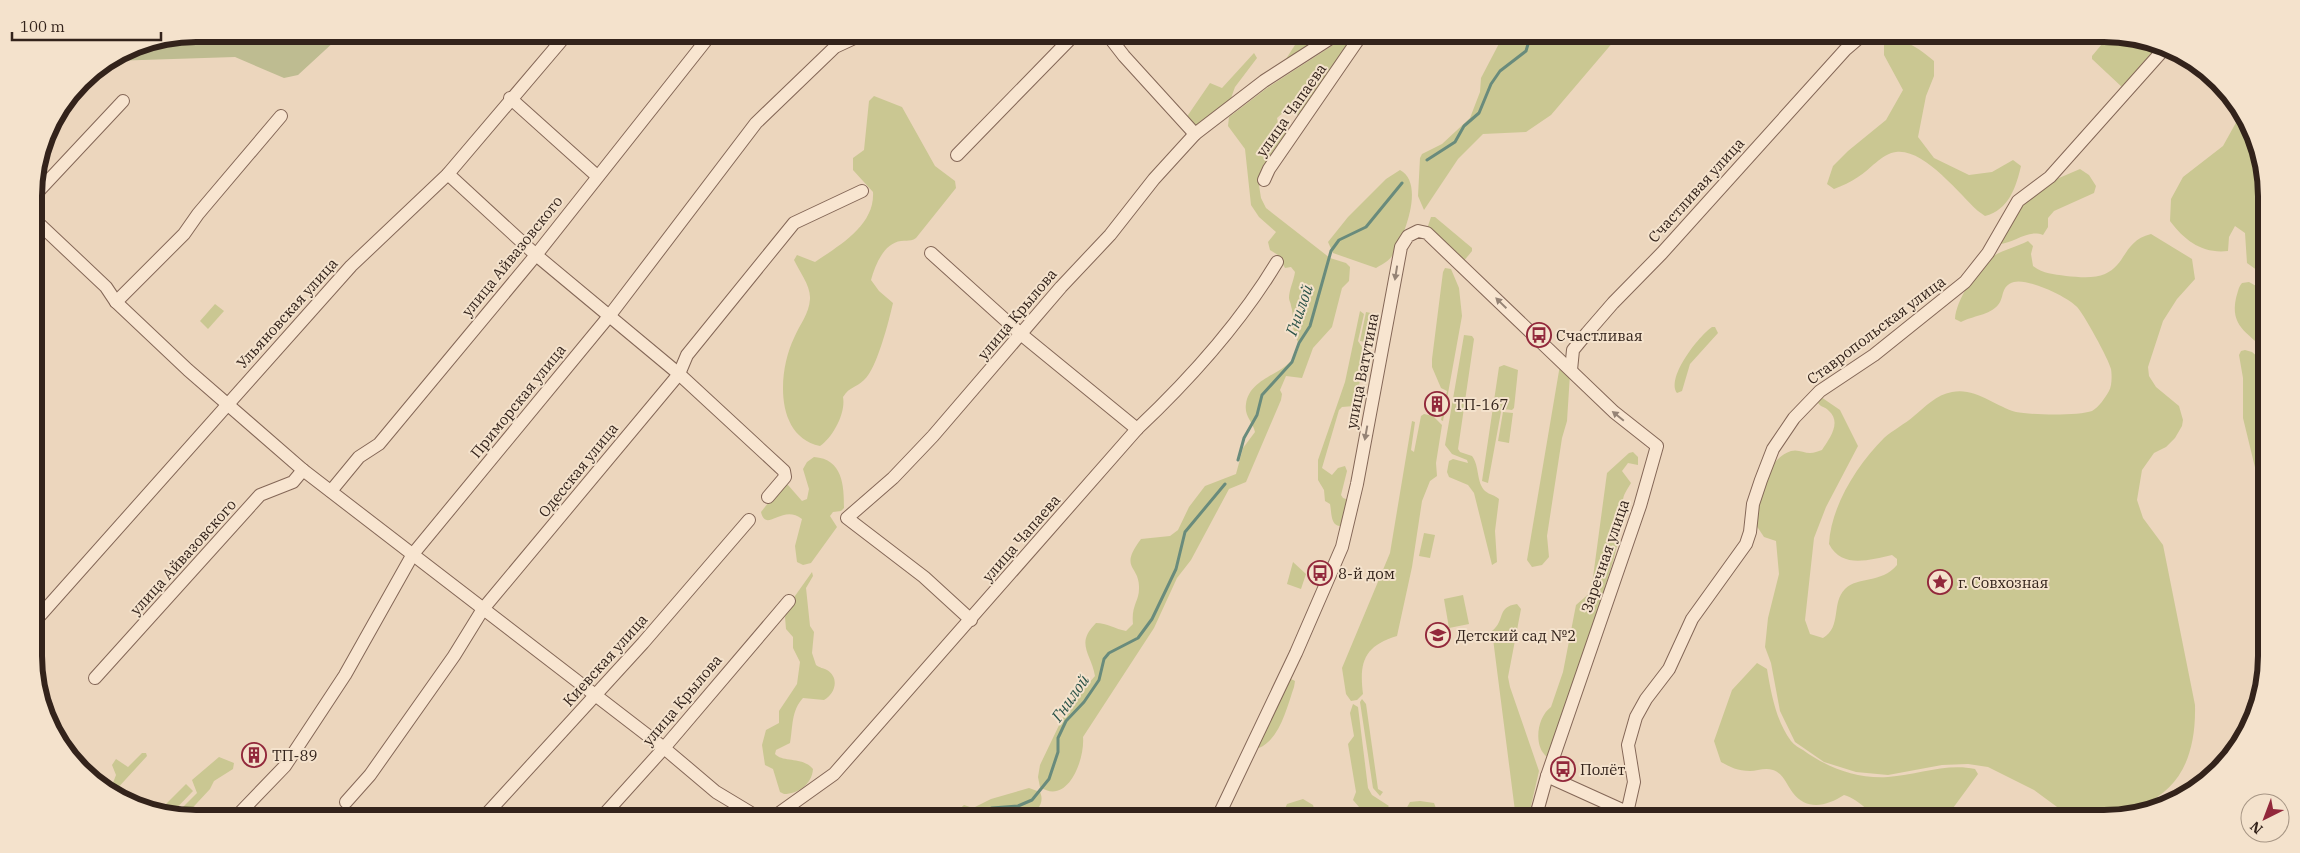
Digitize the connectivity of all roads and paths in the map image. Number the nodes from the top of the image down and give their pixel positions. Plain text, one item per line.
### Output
1 (1324, 42) edge
2 (1356, 42) edge
3 (1855, 42) edge
4 (559, 43) edge
5 (704, 43) edge
6 (844, 43) edge
7 (1067, 43) edge
8 (1114, 43) edge
9 (2160, 54) edge
10 (510, 98) junction
11 (123, 101) dead end
12 (281, 116) dead end
13 (1194, 134) junction
14 (957, 155) dead end
15 (448, 174) junction
16 (596, 176) junction
17 (1264, 180) dead end
18 (43, 186) edge
19 (862, 191) dead end
20 (43, 227) edge
21 (931, 253) dead end
22 (536, 255) junction
23 (1277, 262) dead end
24 (116, 302) junction
25 (610, 315) junction
26 (1022, 335) junction
27 (1571, 370) junction
28 (679, 374) junction
29 (227, 405) junction
30 (1137, 429) junction
31 (1657, 446) joint
32 (303, 470) junction
33 (331, 491) junction
34 (768, 497) dead end
35 (749, 520) dead end
36 (413, 554) junction
37 (789, 601) dead end
38 (483, 609) junction
39 (42, 613) edge
40 (971, 620) junction
41 (95, 678) dead end
42 (595, 696) junction
43 (664, 748) junction
44 (1547, 776) junction
45 (346, 802) dead end
46 (243, 810) edge
47 (490, 810) edge
48 (608, 810) edge
49 (746, 810) edge
50 (784, 810) edge
51 (1220, 810) edge
52 (1537, 810) edge
53 (1622, 810) edge
54 (1627, 810) edge

1 - 13 street, улица Крылова
2 - 17 street, улица Чапаева
3 - 27 street, Счастливая улица
4 - 10 street, Ульяновская улица
5 - 16 street, улица Айвазовского
6 - 25 street, Приморская улица
7 - 14 street
8 - 13 street
9 - 54 street, Ставропольская улица
10 - 15 street, Ульяновская улица
10 - 16 street
11 - 18 street
12 - 24 street
13 - 26 street, улица Крылова
15 - 22 street
15 - 29 street, Ульяновская улица
16 - 22 street, улица Айвазовского
19 - 28 street, Одесская улица
20 - 24 street
21 - 26 street
22 - 25 street
22 - 33 street, улица Айвазовского
23 - 30 street, улица Чапаева
24 - 29 street
25 - 28 street
25 - 36 street, Приморская улица
26 - 30 street
26 - 40 street, улица Крылова
31 -> 27 street, улица Ватутина
27 -> 51 street, улица Ватутина
28 - 34 street
28 - 38 street, Одесская улица
29 - 32 street
29 - 39 street, Ульяновская улица
30 - 40 street, улица Чапаева
31 - 44 street, Заречная улица
32 - 33 street
32 - 41 street, улица Айвазовского
33 - 36 street
35 - 42 street, Киевская улица
36 - 38 street
36 - 46 street, Приморская улица
37 - 43 street, улица Крылова
38 - 42 street
38 - 45 street, Одесская улица
40 - 50 street, улица Чапаева
42 - 43 street
42 - 47 street, Киевская улица
43 - 48 street, улица Крылова
43 - 49 street
44 - 52 street, Заречная улица
44 - 53 street

